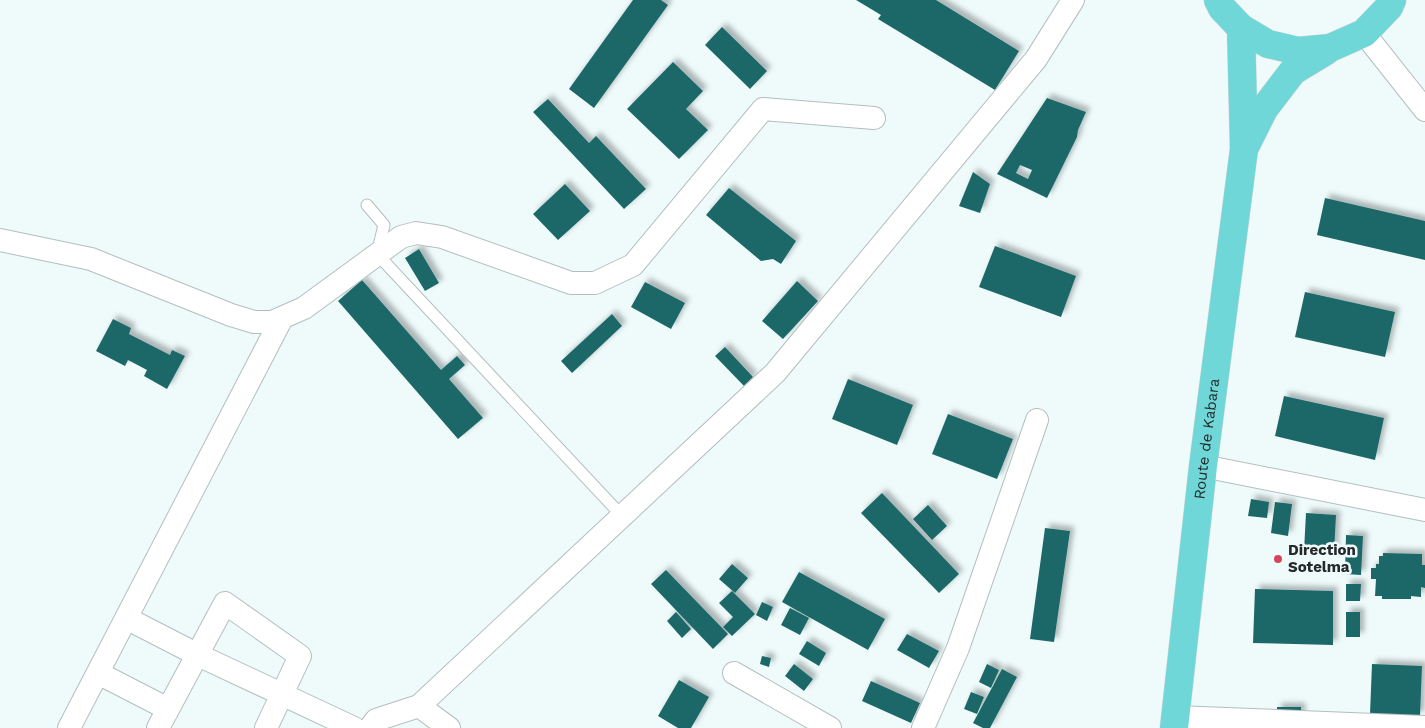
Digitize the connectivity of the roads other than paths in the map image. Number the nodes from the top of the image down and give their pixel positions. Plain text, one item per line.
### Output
1 (1073, 0) edge
2 (1392, 0) edge
3 (1221, 9) edge
4 (1364, 33) junction
5 (1330, 48) junction
6 (1425, 110) edge
7 (874, 118) dead end
8 (1244, 149) junction
9 (367, 205) dead end
10 (0, 240) edge
11 (377, 254) junction
12 (282, 318) junction
13 (1037, 420) dead end
14 (1203, 466) junction
15 (1425, 510) edge
16 (622, 516) junction
17 (126, 618) junction
18 (198, 654) junction
19 (98, 673) junction
20 (734, 673) dead end
21 (281, 694) junction
22 (419, 706) junction
23 (163, 718) edge
24 (1175, 723) edge
25 (1425, 727) edge
26 (69, 728) edge
27 (266, 728) edge
28 (354, 728) edge
29 (370, 728) edge
30 (449, 728) edge
31 (830, 728) edge
32 (923, 728) edge

1 - 16 street
2 - 4 main road
3 - 5 main road
3 - 8 main road
4 - 5 main road
4 - 6 street
5 - 8 main road
7 - 11 street
8 - 14 main road, Route de Kabara
9 - 11 lane
10 - 12 street
11 - 12 street
11 - 16 lane
12 - 17 street
13 - 32 street
14 - 15 street
14 - 24 main road, Route de Kabara
16 - 22 street
17 - 18 street
17 - 19 street
18 - 21 street
18 - 21 street
18 - 23 street
19 - 23 street
19 - 26 street
20 - 31 street
21 - 27 street
21 - 28 street
22 - 29 street
22 - 30 street
24 - 25 street

